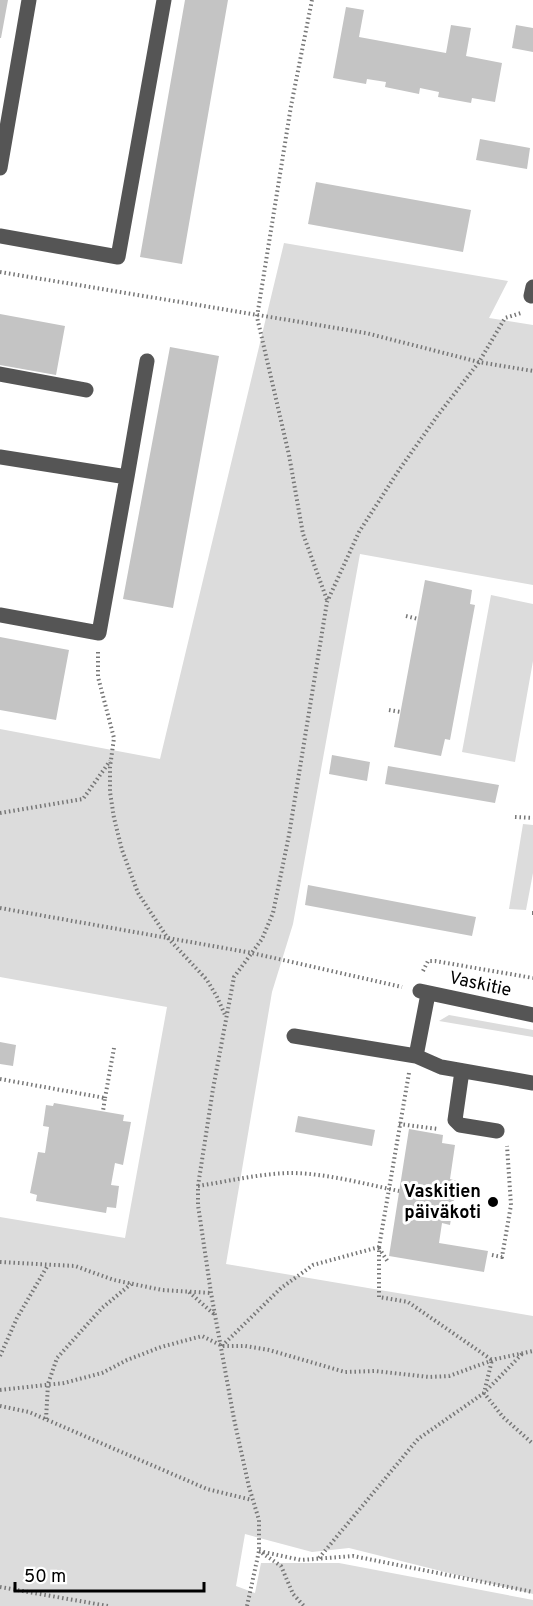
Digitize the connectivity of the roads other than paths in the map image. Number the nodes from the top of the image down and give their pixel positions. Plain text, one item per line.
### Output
1 (29, 0) edge
2 (164, 0) edge
3 (0, 168) edge
4 (0, 236) edge
5 (147, 361) dead end
6 (0, 374) edge
7 (86, 390) dead end
8 (0, 457) edge
9 (127, 477) junction
10 (0, 615) edge
11 (533, 1015) edge
12 (294, 1035) dead end
13 (416, 1056) junction
14 (462, 1071) junction
15 (533, 1083) edge
16 (497, 1131) road end

1 - 3 street
2 - 4 street
5 - 9 street
6 - 7 street
8 - 9 street
9 - 10 street
11 - 13 street, Vaskitie
12 - 13 street
13 - 14 street
14 - 15 street
14 - 16 street

